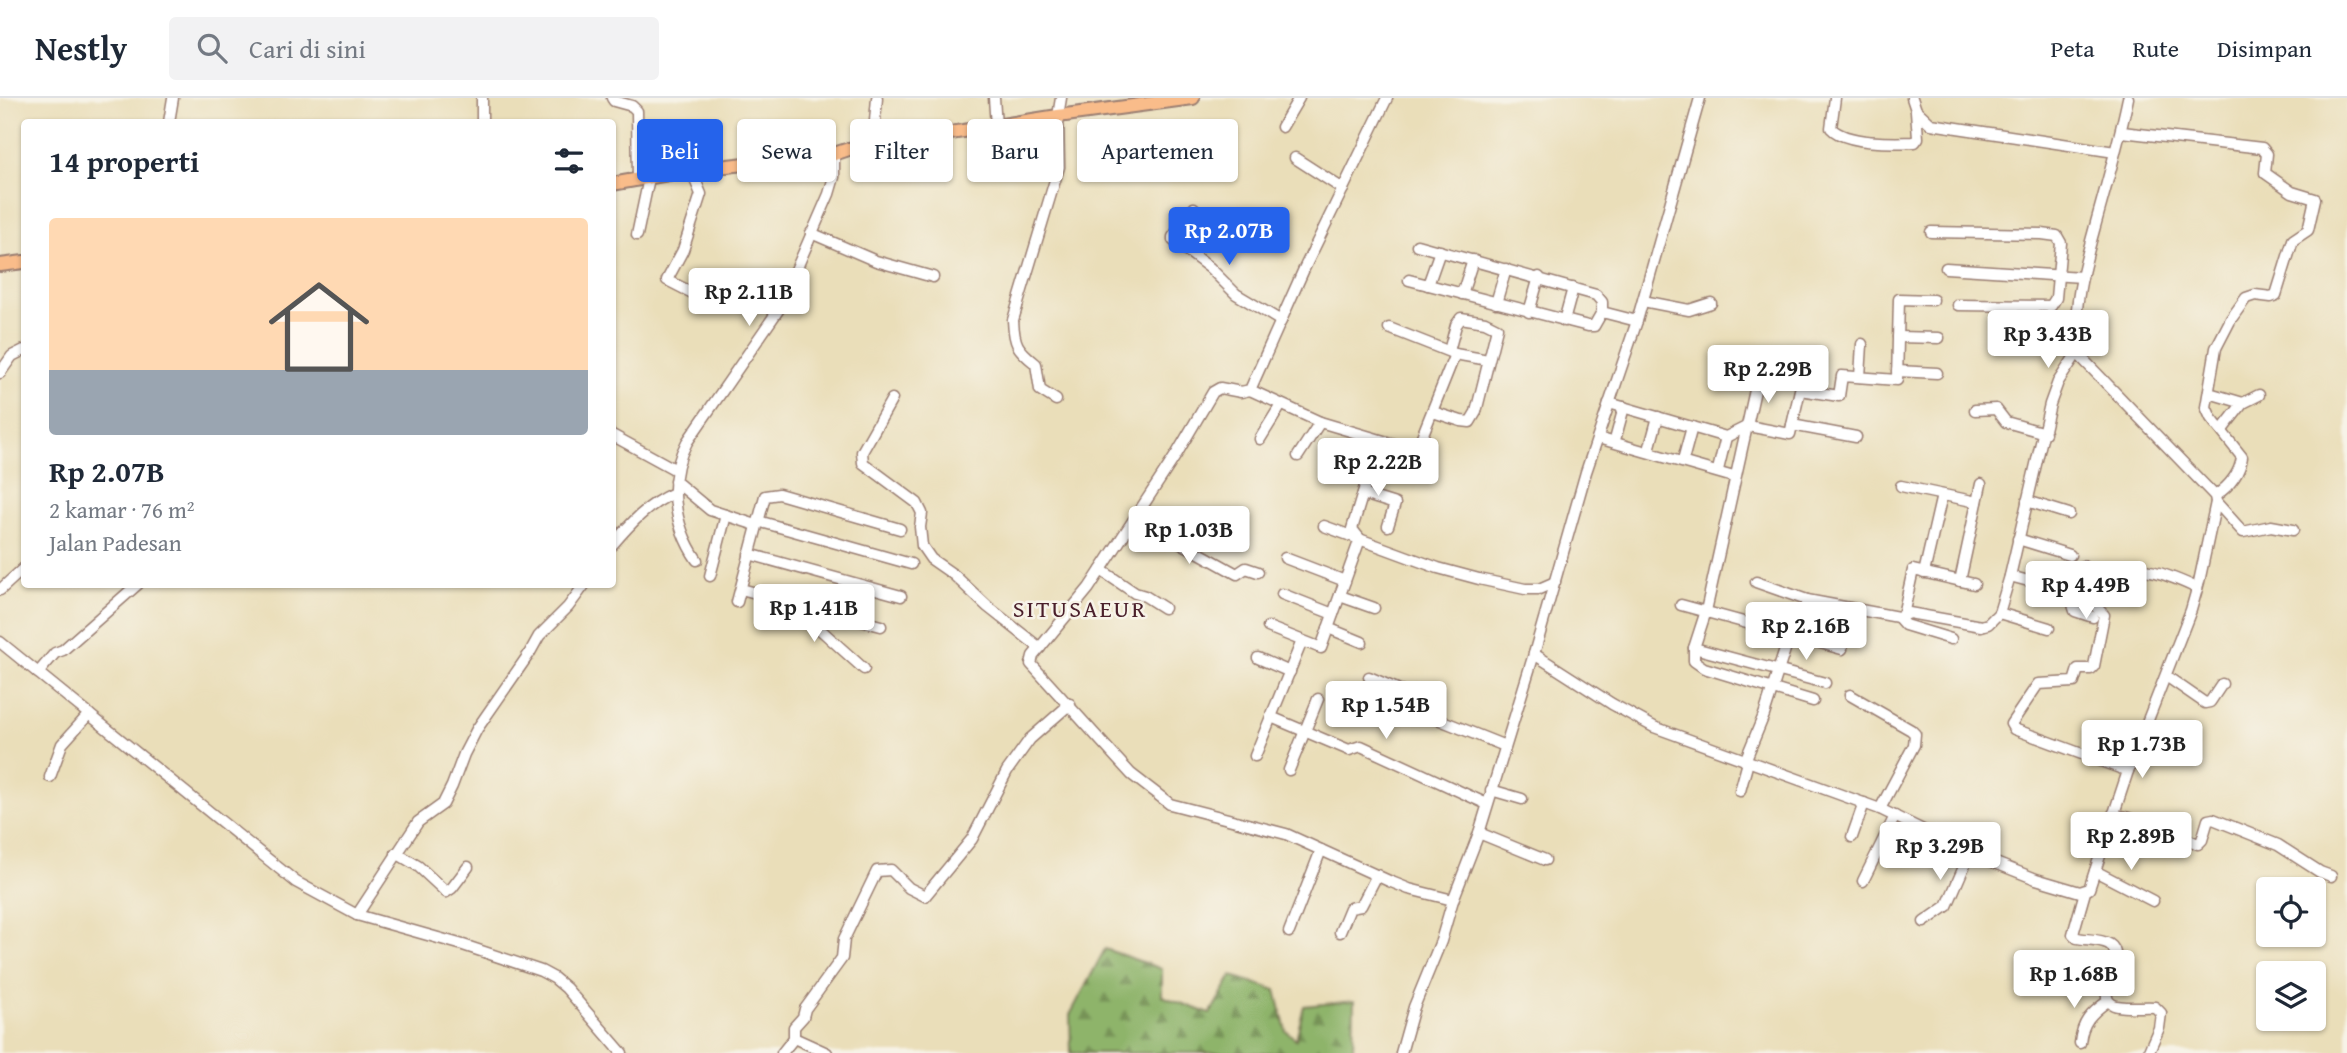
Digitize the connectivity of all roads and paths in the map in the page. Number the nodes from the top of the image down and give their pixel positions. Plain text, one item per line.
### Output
1 (173, 98) edge
2 (482, 98) edge
3 (612, 98) edge
4 (877, 98) edge
5 (995, 98) edge
6 (1061, 98) edge
7 (1193, 98) edge
8 (1298, 98) edge
9 (1387, 98) edge
10 (1700, 98) edge
11 (1835, 98) edge
12 (1912, 98) edge
13 (2128, 98) edge
14 (1916, 110) junction
15 (1058, 116) junction
16 (170, 119) edge
17 (482, 119) edge
18 (638, 119) edge
19 (875, 119) edge
20 (996, 119) edge
21 (1039, 119) edge
22 (1282, 127) dead end
23 (2122, 132) junction
24 (2115, 152) junction
25 (1295, 158) dead end
26 (637, 180) edge
27 (643, 182) edge
28 (696, 182) edge
29 (832, 182) edge
30 (616, 183) edge
31 (1343, 189) junction
32 (1194, 208) dead end
33 (1931, 232) dead end
34 (811, 233) junction
35 (637, 236) dead end
36 (1418, 245) dead end
37 (1440, 251) junction
38 (1473, 260) junction
39 (21, 262) edge
40 (0, 265) edge
41 (1946, 268) dead end
42 (1506, 269) junction
43 (2059, 276) junction
44 (933, 277) dead end
45 (1539, 277) junction
46 (2082, 277) junction
47 (1409, 280) dead end
48 (1428, 285) junction
49 (1573, 288) junction
50 (1462, 294) junction
51 (1933, 300) dead end
52 (1643, 301) junction
53 (1496, 303) junction
54 (1711, 303) dead end
55 (714, 304) dead end
56 (1958, 305) dead end
57 (1529, 312) junction
58 (1602, 312) junction
59 (1281, 321) junction
60 (1564, 321) junction
61 (1637, 321) junction
62 (1389, 328) dead end
63 (1898, 337) junction
64 (1939, 338) dead end
65 (1863, 344) dead end
66 (21, 351) edge
67 (1452, 353) junction
68 (2077, 353) junction
69 (1488, 360) junction
70 (1897, 371) junction
71 (0, 373) edge
72 (1937, 373) dead end
73 (1860, 377) junction
74 (1757, 381) dead end
75 (1250, 390) junction
76 (2209, 393) junction
77 (2259, 395) dead end
78 (892, 399) dead end
79 (1056, 400) dead end
80 (1609, 403) junction
81 (2243, 403) junction
82 (1281, 405) junction
83 (1624, 407) junction
84 (1975, 410) dead end
85 (1433, 412) junction
86 (1658, 417) junction
87 (1320, 422) junction
88 (1792, 425) junction
89 (1748, 426) junction
90 (1692, 427) junction
91 (2222, 430) junction
92 (2045, 433) junction
93 (1726, 437) junction
94 (1856, 437) dead end
95 (616, 438) edge
96 (1598, 438) junction
97 (1260, 439) dead end
98 (1615, 440) dead end
99 (1337, 450) dead end
100 (1648, 450) dead end
101 (1298, 456) dead end
102 (1373, 460) junction
103 (1683, 460) dead end
104 (1717, 470) dead end
105 (1420, 474) dead end
106 (1730, 476) dead end
107 (675, 481) junction
108 (1981, 484) dead end
109 (1901, 486) dead end
110 (1363, 494) junction
111 (1942, 495) junction
112 (2216, 499) junction
113 (2027, 501) junction
114 (1977, 502) junction
115 (2069, 514) dead end
116 (726, 515) junction
117 (1136, 518) junction
118 (757, 523) junction
119 (1324, 526) dead end
120 (1388, 526) dead end
121 (900, 529) dead end
122 (2293, 530) dead end
123 (1360, 539) junction
124 (2018, 539) junction
125 (616, 540) edge
126 (750, 554) junction
127 (2070, 555) dead end
128 (1285, 558) dead end
129 (697, 560) dead end
130 (911, 564) dead end
131 (2083, 566) dead end
132 (1101, 570) junction
133 (21, 571) edge
134 (1258, 572) dead end
135 (1924, 573) junction
136 (709, 576) dead end
137 (2010, 576) junction
138 (1345, 581) junction
139 (1960, 581) junction
140 (1555, 582) junction
141 (1756, 582) dead end
142 (1974, 584) dead end
143 (133, 588) edge
144 (582, 588) edge
145 (2197, 588) junction
146 (741, 589) junction
147 (0, 590) edge
148 (2074, 593) junction
149 (1282, 594) dead end
150 (901, 596) dead end
151 (1340, 596) junction
152 (1807, 600) junction
153 (2099, 600) junction
154 (737, 602) dead end
155 (1681, 605) dead end
156 (1164, 608) dead end
157 (1374, 608) dead end
158 (824, 611) junction
159 (1706, 611) junction
160 (1999, 613) junction
161 (1333, 614) junction
162 (1901, 616) junction
163 (2093, 617) dead end
164 (881, 626) dead end
165 (1268, 627) dead end
166 (1328, 628) junction
167 (2049, 628) dead end
168 (1790, 634) junction
169 (1951, 639) dead end
170 (1302, 641) junction
171 (0, 642) edge
172 (1362, 642) dead end
173 (1040, 648) junction
174 (1694, 648) junction
175 (1842, 649) dead end
176 (1534, 654) junction
177 (1258, 658) dead end
178 (864, 669) dead end
179 (1290, 672) junction
180 (1779, 672) junction
181 (38, 673) junction
182 (2166, 676) junction
183 (1369, 677) dead end
184 (1825, 683) dead end
185 (2222, 684) dead end
186 (1773, 688) junction
187 (1850, 695) dead end
188 (1318, 699) dead end
189 (1813, 701) dead end
190 (1070, 704) junction
191 (89, 714) junction
192 (1271, 717) junction
193 (1305, 731) junction
194 (1505, 746) junction
195 (1255, 756) dead end
196 (1746, 762) junction
197 (1289, 770) dead end
198 (2128, 772) junction
199 (50, 776) dead end
200 (1491, 790) junction
201 (1740, 791) dead end
202 (1522, 799) dead end
203 (1864, 803) junction
204 (1487, 804) junction
205 (1880, 809) junction
206 (2113, 814) junction
207 (1895, 816) junction
208 (1479, 832) junction
209 (1852, 837) dead end
210 (1321, 850) junction
211 (396, 853) junction
212 (1970, 853) junction
213 (1545, 860) dead end
214 (468, 867) dead end
215 (2095, 871) junction
216 (1377, 876) junction
217 (2331, 876) dead end
218 (1864, 881) dead end
219 (2085, 892) junction
220 (1453, 900) junction
221 (2152, 901) dead end
222 (357, 915) junction
223 (1924, 922) dead end
224 (1289, 932) dead end
225 (1340, 932) dead end
226 (2108, 1001) junction
227 (794, 1038) junction
228 (2080, 1043) dead end
229 (622, 1053) edge
230 (782, 1053) edge
231 (827, 1053) edge
232 (1401, 1053) edge
233 (2148, 1053) edge

1 - 16 street
2 - 17 street
3 - 18 street
4 - 19 street
5 - 20 street
6 - 15 street
7 - 15 main road
8 - 22 street
9 - 31 street
10 - 52 street
11 - 14 street
12 - 14 street
13 - 23 street
14 - 24 street
15 - 21 main road
15 - 79 street
23 - 24 street
23 - 76 street
24 - 46 street
25 - 31 street
26 - 30 main road
27 - 35 street
28 - 55 street
29 - 34 street
31 - 59 street
32 - 59 street
33 - 43 street
34 - 44 street
34 - 107 street
36 - 37 street
37 - 38 street
37 - 48 street
38 - 42 street
38 - 50 street
39 - 40 main road
41 - 43 street
42 - 45 street
42 - 53 street
43 - 46 street
43 - 56 street
45 - 49 street
45 - 57 street
46 - 68 street
47 - 48 street
48 - 50 street
49 - 58 street
49 - 60 street
50 - 53 street
51 - 63 street
52 - 54 street
52 - 61 street
53 - 57 street
57 - 60 street
58 - 60 street
58 - 61 street
59 - 75 street
61 - 80 street
62 - 67 street
63 - 64 street
63 - 70 street
65 - 73 street
66 - 71 street
67 - 69 street
67 - 69 street
67 - 85 street
68 - 92 street
68 - 112 street
69 - 85 street
70 - 72 street
70 - 73 street
73 - 88 street
74 - 89 street
75 - 82 street
75 - 117 street
76 - 81 street
76 - 91 street
77 - 81 street
78 - 173 street
80 - 83 street
80 - 96 street
81 - 91 street
82 - 87 street
82 - 97 street
83 - 86 street
83 - 98 street
84 - 92 street
85 - 87 street
86 - 90 street
86 - 100 street
87 - 101 street
88 - 89 street
88 - 94 street
89 - 93 street
89 - 159 street
90 - 93 street
90 - 103 street
91 - 112 street
92 - 113 street
93 - 104 street
95 - 107 street
96 - 106 street
96 - 140 street
99 - 102 street
102 - 105 street
102 - 110 street
107 - 116 street
107 - 125 street
107 - 129 street
108 - 114 street
109 - 111 street
110 - 120 street
110 - 123 street
111 - 114 street
111 - 135 street
112 - 122 street
112 - 145 street
113 - 115 street
113 - 124 street
114 - 139 street
116 - 118 street
116 - 136 street
117 - 132 street
117 - 134 street
118 - 121 street
118 - 126 street
118 - 130 street
119 - 123 street
123 - 138 street
123 - 140 street
124 - 127 street
124 - 137 street
126 - 146 street
126 - 150 street
128 - 138 street
131 - 148 street
132 - 156 street
132 - 173 street
133 - 147 street
135 - 139 street
135 - 162 street
137 - 148 street
137 - 160 street
138 - 151 street
139 - 142 street
140 - 176 street
141 - 152 street
143 - 181 street
144 - 211 street
145 - 153 street
145 - 182 street
146 - 154 street
146 - 158 street
148 - 153 street
148 - 163 street
149 - 161 street
151 - 157 street
151 - 161 street
152 - 162 street
152 - 168 street
153 - 198 street
155 - 159 street
158 - 164 street
158 - 178 street
159 - 168 street
159 - 174 street
160 - 162 street
160 - 167 street
161 - 166 street
162 - 169 street
165 - 170 street
166 - 170 street
166 - 172 street
168 - 175 street
168 - 180 street
170 - 179 street
171 - 181 street
173 - 190 street
174 - 180 street
174 - 186 street
176 - 194 street
176 - 196 street
177 - 179 street
179 - 192 street
180 - 184 street
180 - 186 street
181 - 191 street
182 - 185 street
182 - 198 street
183 - 194 street
186 - 189 street
186 - 196 street
187 - 205 street
188 - 193 street
190 - 210 street
190 - 227 street
191 - 199 street
191 - 222 street
192 - 193 street
192 - 195 street
193 - 197 street
193 - 204 street
194 - 200 street
196 - 201 street
196 - 203 street
198 - 206 street
200 - 202 street
200 - 204 street
203 - 205 street
203 - 209 street
204 - 208 street
205 - 207 street
206 - 215 street
206 - 217 street
207 - 212 street
207 - 218 street
208 - 213 street
208 - 220 street
210 - 216 street
210 - 224 street
211 - 214 street
211 - 222 street
212 - 219 street
212 - 223 street
215 - 219 street
215 - 221 street
216 - 220 street
216 - 225 street
219 - 226 street
220 - 232 street
222 - 229 street
226 - 228 street
226 - 233 street
227 - 230 street
227 - 231 street

